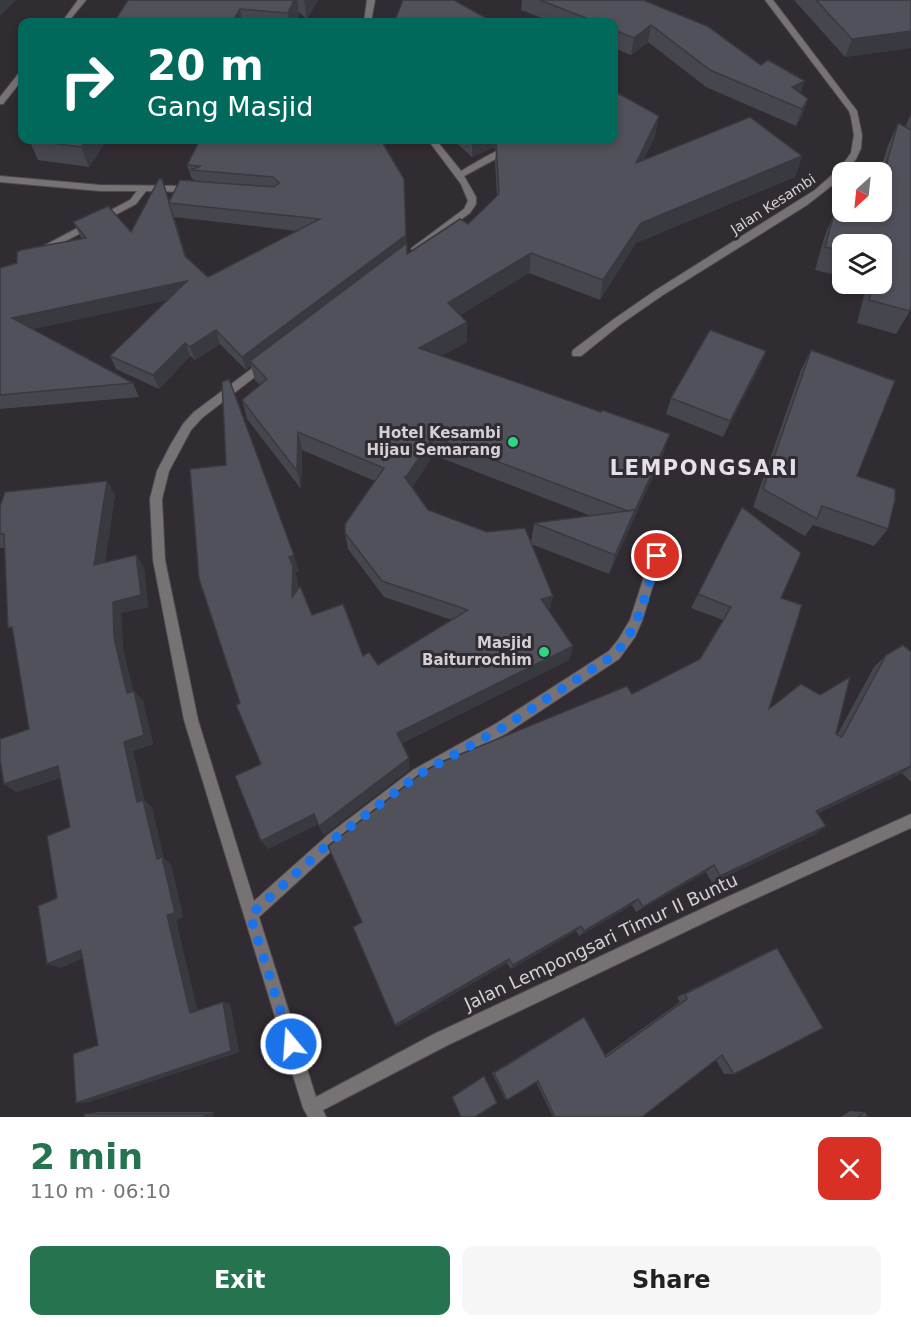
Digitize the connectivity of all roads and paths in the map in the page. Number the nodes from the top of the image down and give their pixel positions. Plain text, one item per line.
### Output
1 (82, 0) edge
2 (371, 0) edge
3 (769, 0) edge
4 (68, 18) edge
5 (369, 18) edge
6 (18, 80) edge
7 (0, 102) edge
8 (435, 144) edge
9 (524, 144) edge
10 (459, 175) junction
11 (0, 178) edge
12 (144, 188) junction
13 (206, 191) edge
14 (31, 256) edge
15 (402, 259) edge
16 (577, 353) dead end
17 (273, 357) edge
18 (657, 556) dead end
19 (911, 821) edge
20 (250, 915) junction
21 (312, 1114) edge

1 - 4 street
2 - 5 street
3 - 16 street, Jalan Kesambi
6 - 7 street
8 - 10 street
9 - 10 street
10 - 15 street
11 - 12 street
12 - 13 street
12 - 14 street
17 - 20 street
18 - 20 street
19 - 21 street, Jalan Lempongsari Timur II Buntu
20 - 21 street

